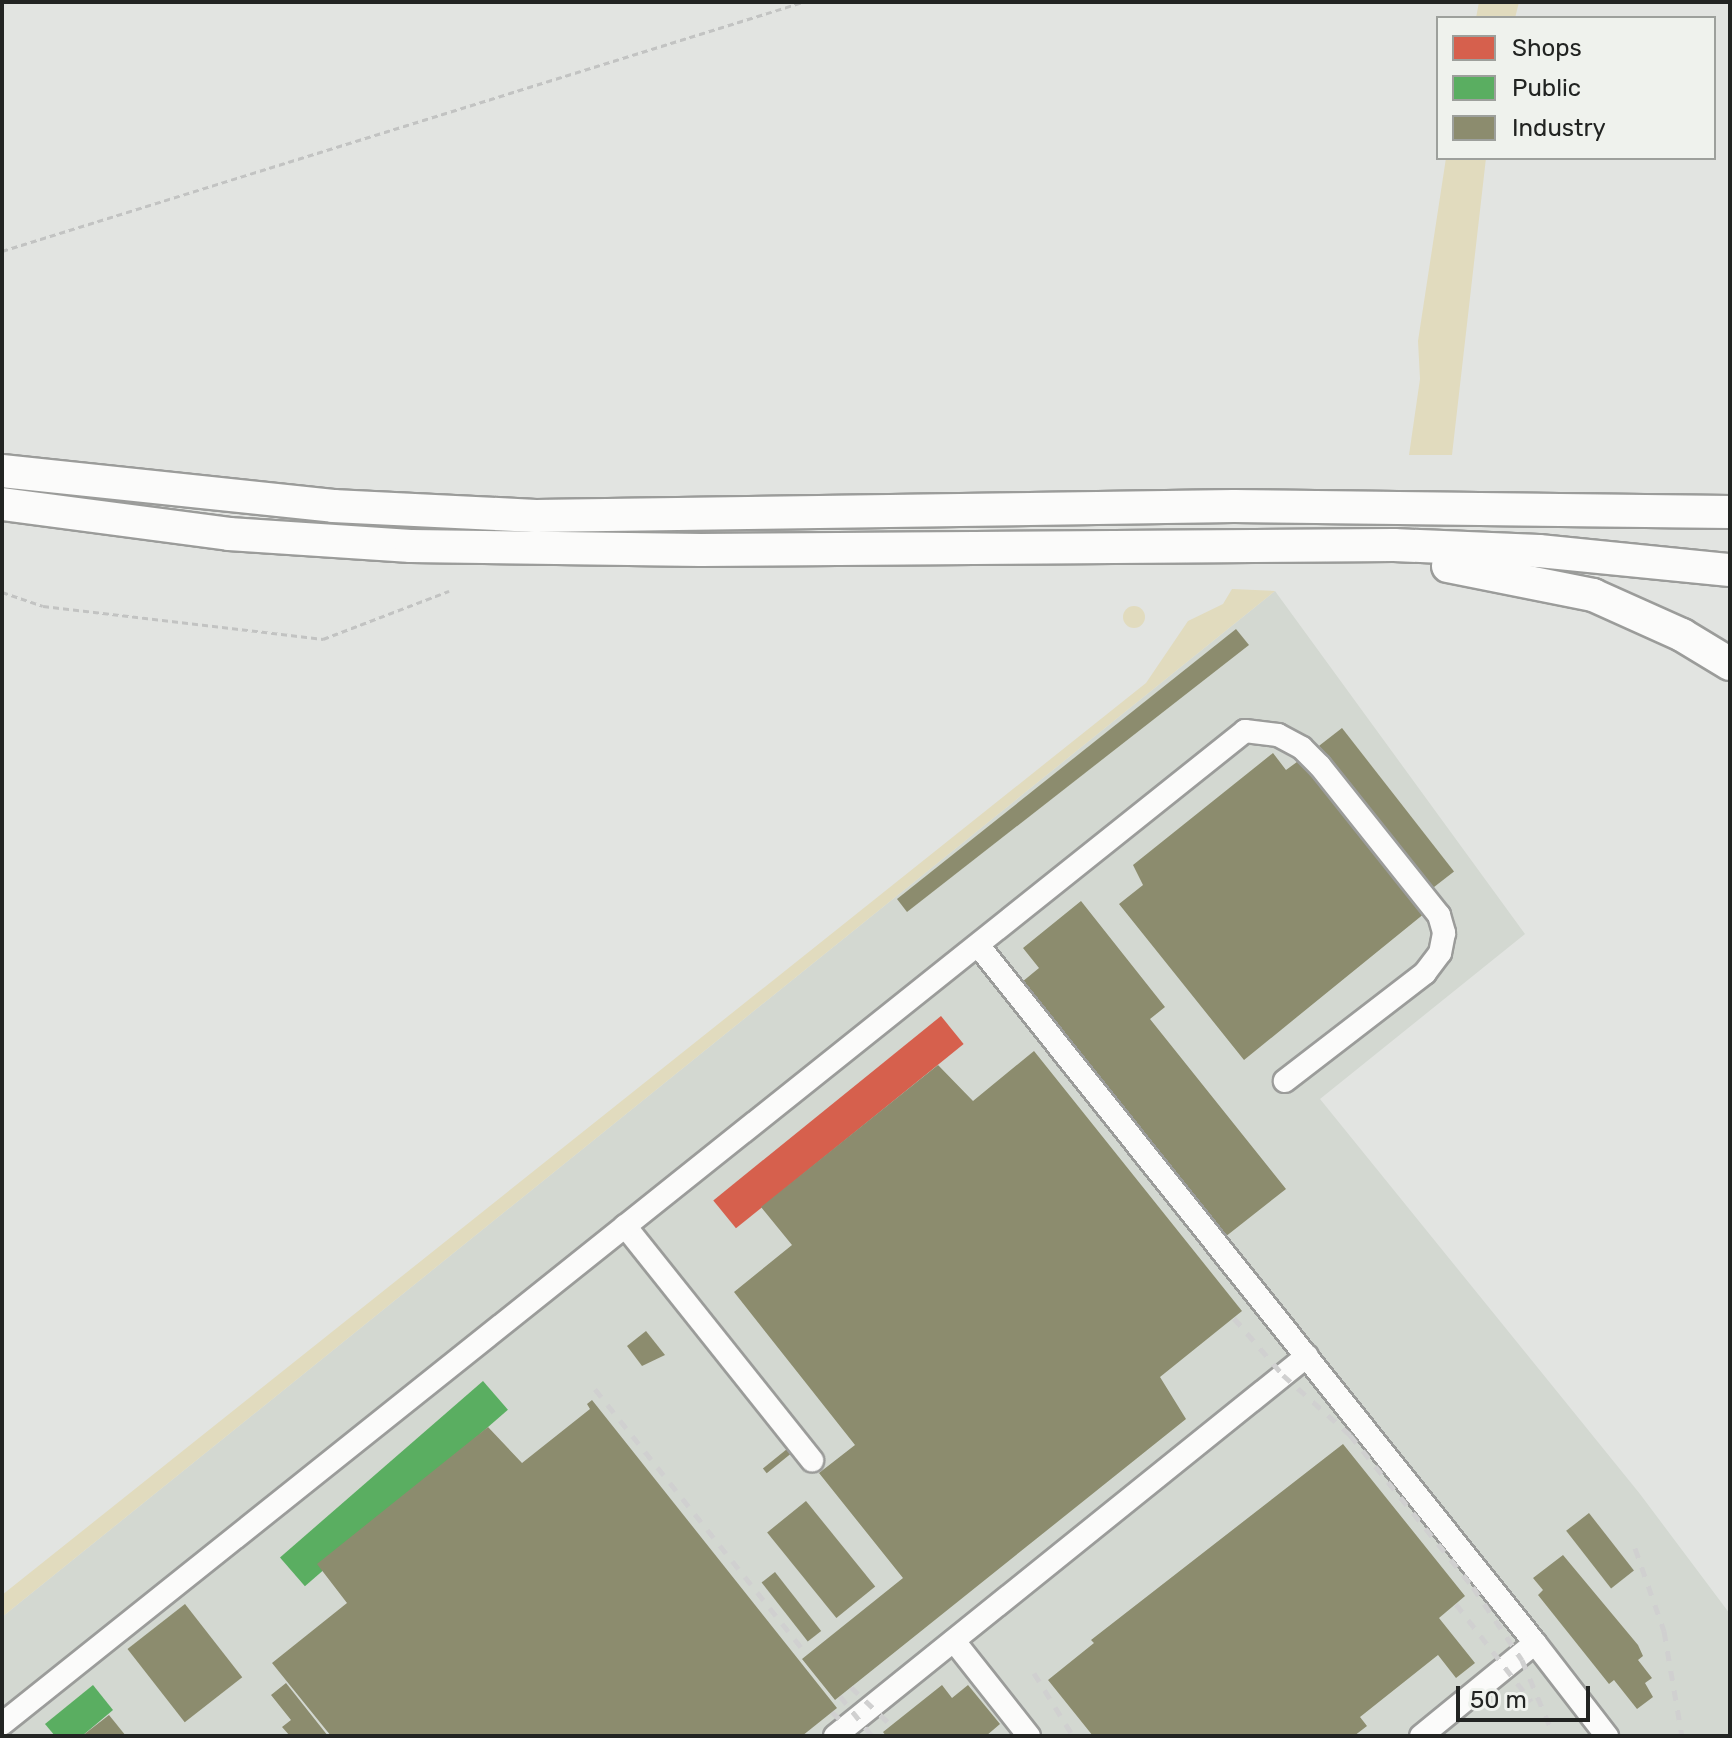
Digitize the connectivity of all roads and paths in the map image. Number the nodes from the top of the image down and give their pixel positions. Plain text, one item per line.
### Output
1 (803, 2) edge
2 (2, 251) edge
3 (2, 471) edge
4 (2, 504) edge
5 (1442, 509) junction
6 (1730, 512) edge
7 (1730, 533) edge
8 (1246, 543) junction
9 (1730, 570) edge
10 (449, 591) dead end
11 (2, 592) edge
12 (1730, 664) edge
13 (978, 945) junction
14 (1285, 1081) dead end
15 (625, 1226) junction
16 (1307, 1356) junction
17 (812, 1460) dead end
18 (954, 1641) junction
19 (1535, 1643) junction
20 (2, 1724) edge
21 (835, 1736) edge
22 (1029, 1736) edge
23 (1421, 1736) edge
24 (1607, 1736) edge

1 - 2 path
3 - 5 highway
4 - 8 highway
5 - 6 highway
5 - 7 highway
8 - 9 highway
8 - 12 highway
10 - 11 path
13 - 14 lane
13 - 15 lane
13 - 16 lane
15 - 17 lane
15 - 20 lane
16 - 18 lane
16 - 19 lane
18 - 21 lane
18 - 22 lane
19 - 23 lane
19 - 24 lane

